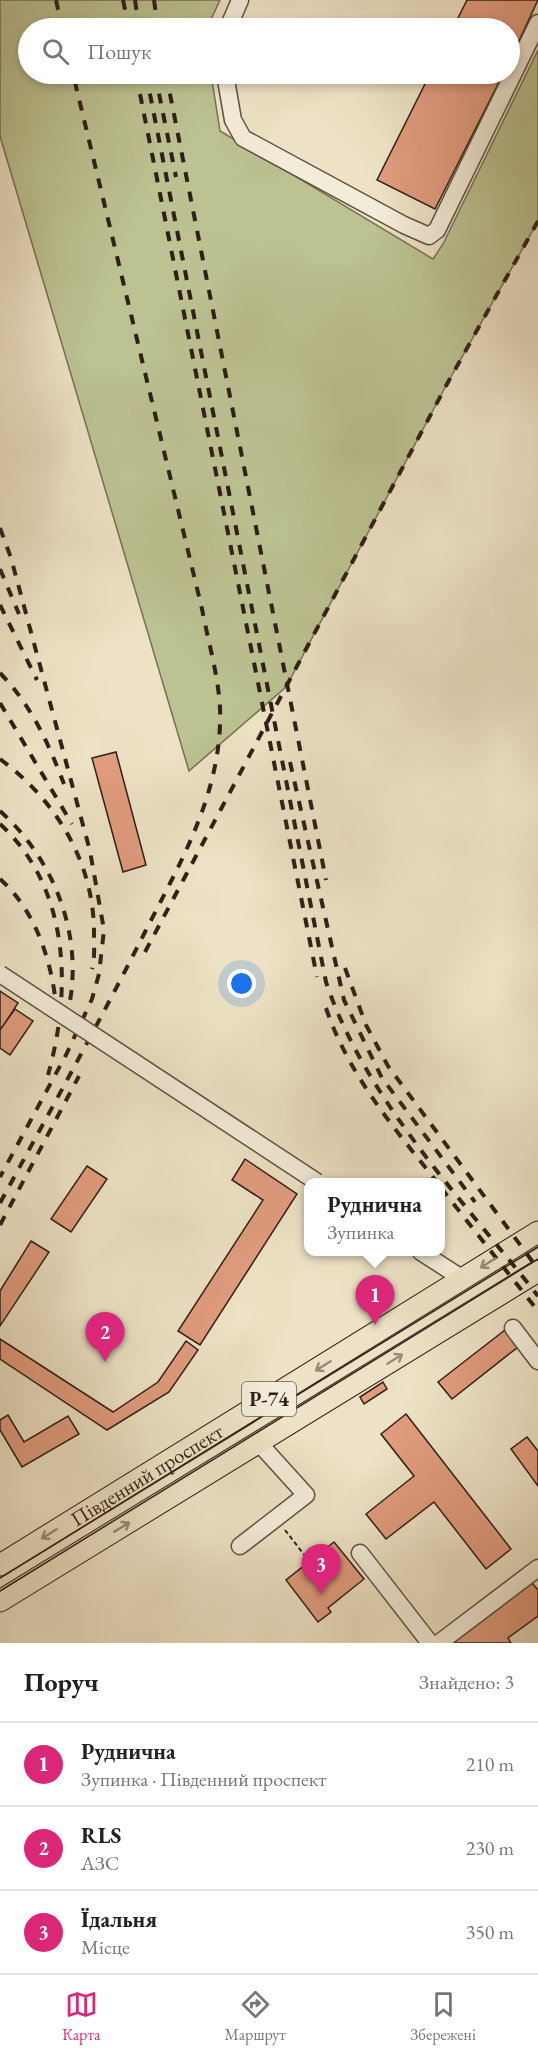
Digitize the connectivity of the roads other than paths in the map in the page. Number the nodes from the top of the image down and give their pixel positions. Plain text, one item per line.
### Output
1 (240, 0) edge
2 (232, 18) edge
3 (538, 23) edge
4 (520, 60) edge
5 (227, 84) edge
6 (508, 84) edge
7 (0, 974) edge
8 (311, 1178) edge
9 (538, 1232) edge
10 (428, 1256) edge
11 (538, 1271) edge
12 (463, 1279) junction
13 (513, 1328) dead end
14 (538, 1361) edge
15 (259, 1443) junction
16 (240, 1546) dead end
17 (360, 1553) dead end
18 (0, 1565) edge
19 (538, 1568) edge
20 (0, 1601) edge
21 (430, 1643) edge
22 (439, 1643) edge

1 - 2 street
3 - 4 street
5 - 6 street
7 - 8 street, bridge
9 -> 12 main road, Південний проспект / Р-74
10 - 12 street
15 -> 11 main road, Південний проспект / Р-74
12 -> 18 main road, Південний проспект / Р-74
13 - 14 street
15 - 16 street
20 -> 15 main road, Південний проспект / Р-74
17 - 21 street
19 - 22 street

